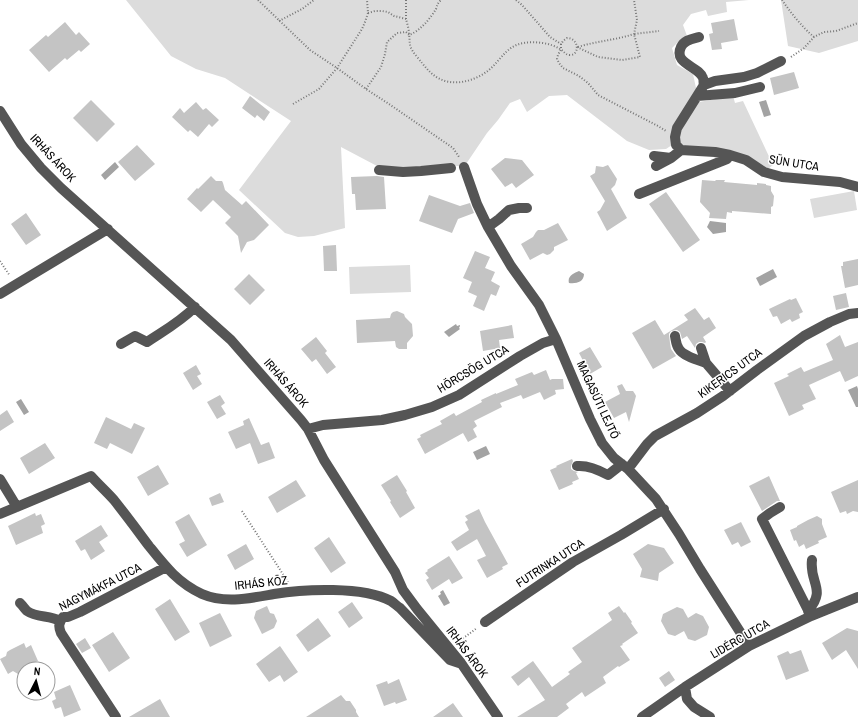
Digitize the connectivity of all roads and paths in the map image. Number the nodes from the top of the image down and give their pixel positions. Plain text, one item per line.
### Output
1 (258, 0) edge
2 (314, 0) edge
3 (367, 0) edge
4 (406, 0) edge
5 (441, 0) edge
6 (516, 0) edge
7 (634, 0) edge
8 (782, 0) edge
9 (368, 13) junction
10 (406, 18) junction
11 (279, 21) junction
12 (858, 24) edge
13 (659, 32) dead end
14 (634, 34) junction
15 (409, 35) junction
16 (699, 37) dead end
17 (814, 37) junction
18 (561, 44) junction
19 (577, 47) junction
20 (561, 49) junction
21 (781, 61) joint
22 (337, 68) junction
23 (704, 85) junction
24 (760, 87) dead end
25 (366, 89) junction
26 (697, 96) junction
27 (293, 104) dead end
28 (0, 111) edge
29 (675, 137) junction
30 (681, 150) junction
31 (457, 153) dead end
32 (730, 155) junction
33 (654, 156) dead end
34 (671, 158) junction
35 (656, 166) dead end
36 (464, 167) dead end
37 (451, 168) dead end
38 (379, 170) dead end
39 (858, 187) edge
40 (639, 194) dead end
41 (527, 208) dead end
42 (488, 227) junction
43 (108, 229) junction
44 (0, 260) edge
45 (16, 284) junction
46 (0, 294) edge
47 (195, 307) junction
48 (858, 313) edge
49 (675, 336) dead end
50 (556, 339) junction
51 (122, 344) dead end
52 (701, 348) dead end
53 (706, 363) junction
54 (730, 391) junction
55 (308, 429) junction
56 (577, 466) dead end
57 (625, 467) junction
58 (0, 479) edge
59 (17, 507) junction
60 (780, 507) dead end
61 (664, 509) junction
62 (242, 511) dead end
63 (0, 514) edge
64 (812, 560) dead end
65 (166, 568) junction
66 (294, 592) junction
67 (858, 598) edge
68 (20, 603) dead end
69 (809, 613) junction
70 (60, 621) junction
71 (485, 622) joint
72 (454, 645) dead end
73 (749, 646) junction
74 (461, 663) junction
75 (685, 687) junction
76 (116, 717) edge
77 (498, 717) edge
78 (642, 717) edge
79 (710, 717) edge

1 - 11 path
2 - 11 path
3 - 9 path
4 - 10 path
5 - 15 path
6 - 18 path
7 - 14 path
8 - 17 path
9 - 10 path
9 - 22 path
10 - 15 path
11 - 22 path
12 - 17 path
13 - 14 path
14 - 19 path
14 - 19 path
15 - 20 path
15 - 25 path
16 - 23 street
17 - 21 path
18 - 19 path
18 - 20 path
19 - 20 path
20 - 29 path
21 - 23 street
22 - 25 path
22 - 27 path
23 - 26 street
24 - 26 street
25 - 31 path
26 - 29 street
28 - 43 street, IRHÁS ÁROK
29 - 30 street
30 - 32 street, SÜN UTCA
30 - 34 street
32 - 39 street, SÜN UTCA
32 - 40 street
33 - 34 street
34 - 35 street
36 - 42 street, MAGASÚTI LEJTŐ
37 - 38 street
41 - 42 street
42 - 50 street, MAGASÚTI LEJTŐ
43 - 45 street
43 - 47 street, IRHÁS ÁROK
44 - 45 path
45 - 46 street
47 - 51 street
47 - 55 street, IRHÁS ÁROK
48 - 54 street, KIKERICS UTCA
49 - 53 street
50 - 55 street, HÖRCSÖG UTCA
50 - 57 street, MAGASÚTI LEJTŐ
52 - 53 street
53 - 54 street
54 - 57 street, KIKERICS UTCA
55 - 74 street, IRHÁS ÁROK
56 - 57 street
57 - 61 street, MAGASÚTI LEJTŐ
58 - 59 street
59 - 63 street
59 - 65 street, IRHÁS KÖZ
60 - 69 street
61 - 71 street, FUTRINKA UTCA
61 - 73 street, MAGASÚTI LEJTŐ
62 - 66 path
64 - 69 street
65 - 66 street, IRHÁS KÖZ
65 - 70 street, NAGYMÁKFA UTCA
66 - 74 street, IRHÁS KÖZ
67 - 69 street, LIDÉRC UTCA
68 - 70 street
69 - 73 street, LIDÉRC UTCA
70 - 76 street, NAGYMÁKFA UTCA
71 - 72 path
73 - 75 street, LIDÉRC UTCA
74 - 77 street, IRHÁS ÁROK
75 - 78 street, LIDÉRC UTCA
75 - 79 street

